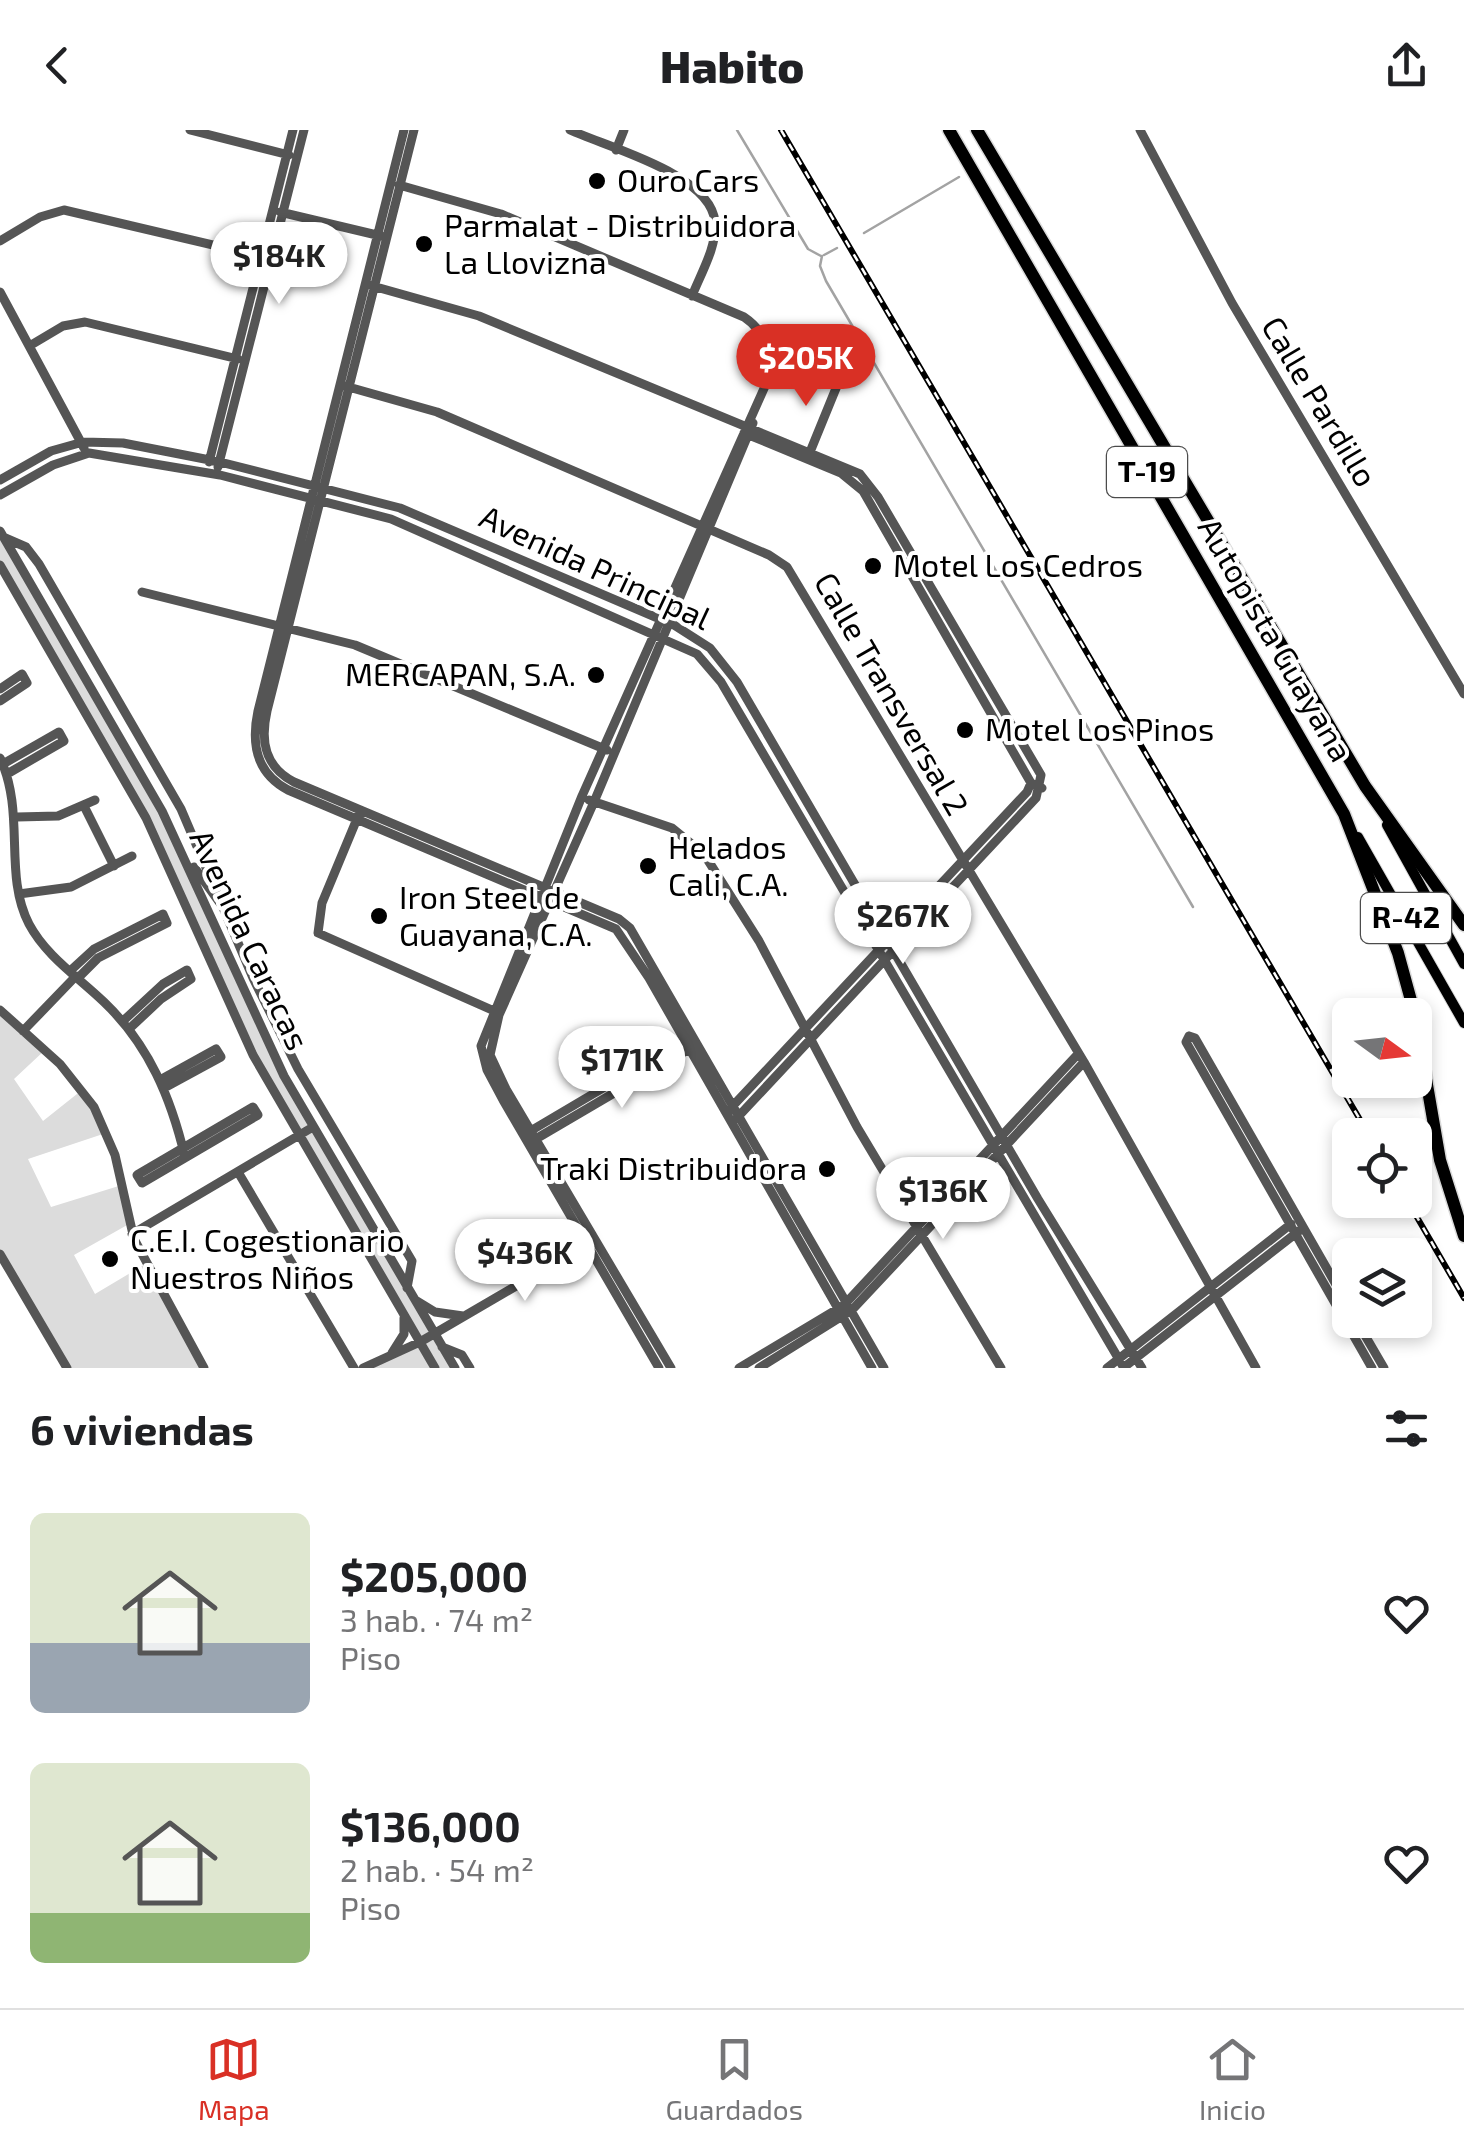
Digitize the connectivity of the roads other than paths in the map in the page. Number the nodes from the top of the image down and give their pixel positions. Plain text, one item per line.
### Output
1 (190, 130) edge
2 (293, 130) edge
3 (304, 130) edge
4 (404, 130) edge
5 (414, 130) edge
6 (570, 130) edge
7 (624, 130) edge
8 (949, 130) edge
9 (976, 130) edge
10 (1140, 130) edge
11 (616, 150) junction
12 (291, 156) junction
13 (396, 184) junction
14 (277, 211) junction
15 (382, 236) junction
16 (0, 240) edge
17 (266, 258) junction
18 (370, 285) junction
19 (0, 292) edge
20 (692, 296) junction
21 (31, 345) junction
22 (240, 360) junction
23 (841, 376) dead end
24 (345, 386) junction
25 (744, 428) junction
26 (84, 448) junction
27 (808, 454) junction
28 (215, 461) junction
29 (212, 474) junction
30 (0, 480) edge
31 (319, 486) junction
32 (0, 495) edge
33 (316, 499) junction
34 (417, 515) junction
35 (704, 527) junction
36 (412, 528) junction
37 (449, 528) junction
38 (2, 534) edge
39 (444, 541) junction
40 (0, 566) edge
41 (142, 592) dead end
42 (935, 604) junction
43 (664, 621) junction
44 (283, 627) junction
45 (658, 634) junction
46 (716, 654) junction
47 (706, 662) junction
48 (726, 666) junction
49 (716, 674) junction
50 (0, 688) edge
51 (1464, 694) edge
52 (0, 701) edge
53 (1021, 739) junction
54 (1011, 745) junction
55 (603, 748) junction
56 (614, 752) junction
57 (3, 766) edge
58 (1031, 783) junction
59 (1365, 786) junction
60 (1042, 788) junction
61 (582, 796) junction
62 (96, 800) dead end
63 (594, 802) junction
64 (84, 806) junction
65 (1344, 814) junction
66 (358, 815) junction
67 (16, 817) junction
68 (178, 844) junction
69 (132, 856) dead end
70 (114, 866) junction
71 (962, 866) junction
72 (20, 894) junction
73 (545, 895) junction
74 (225, 910) junction
75 (1464, 924) edge
76 (889, 945) junction
77 (522, 950) junction
78 (879, 955) junction
79 (1464, 964) edge
80 (75, 975) junction
81 (253, 978) junction
82 (1410, 998) edge
83 (0, 1010) edge
84 (492, 1010) junction
85 (1464, 1024) edge
86 (126, 1025) junction
87 (258, 1026) junction
88 (22, 1031) junction
89 (808, 1033) junction
90 (691, 1042) junction
91 (486, 1045) junction
92 (1081, 1058) junction
93 (162, 1084) junction
94 (1429, 1098) edge
95 (731, 1116) junction
96 (312, 1127) junction
97 (299, 1136) junction
98 (530, 1137) junction
99 (1004, 1141) junction
100 (994, 1151) junction
101 (184, 1153) junction
102 (238, 1172) junction
103 (1296, 1227) junction
104 (920, 1230) junction
105 (132, 1234) junction
106 (1464, 1236) edge
107 (591, 1242) junction
108 (0, 1254) edge
109 (1328, 1281) junction
110 (1332, 1286) edge
111 (407, 1288) junction
112 (1212, 1293) junction
113 (413, 1298) junction
114 (844, 1310) junction
115 (404, 1315) junction
116 (466, 1316) junction
117 (434, 1334) junction
118 (1364, 1338) edge
119 (420, 1342) junction
120 (442, 1347) junction
121 (1370, 1353) junction
122 (1137, 1358) edge
123 (387, 1359) junction
124 (1122, 1366) edge
125 (67, 1368) edge
126 (204, 1368) edge
127 (354, 1368) edge
128 (364, 1368) edge
129 (435, 1368) edge
130 (455, 1368) edge
131 (470, 1368) edge
132 (658, 1368) edge
133 (671, 1368) edge
134 (739, 1368) edge
135 (759, 1368) edge
136 (872, 1368) edge
137 (884, 1368) edge
138 (1001, 1368) edge
139 (1107, 1368) edge
140 (1256, 1368) edge
141 (1372, 1368) edge
142 (1384, 1368) edge

1 - 12 street
2 - 12 street
3 - 12 street
4 - 13 street
5 - 13 street
6 - 11 street
7 - 11 street
8 - 65 highway, Autopista Guayana / T-19
9 - 59 highway, Autopista Guayana / T-19
10 - 51 street, Calle Pardillo
11 - 20 street
12 - 14 street
13 - 15 street
13 - 20 street
14 - 15 street
14 - 17 street
15 - 18 street
16 - 17 street
17 - 22 street
18 - 24 street
18 - 25 street
19 - 21 street
20 - 25 street
21 - 22 street
21 - 26 street
22 - 28 street
23 - 27 street
24 - 31 street
24 - 35 street, Calle Transversal 2
25 - 27 street
25 - 35 street
26 - 28 street, Avenida Principal
26 - 29 street, Avenida Principal
26 - 30 street, Avenida Principal
26 - 32 street, Avenida Principal
27 - 42 street
28 - 29 street
28 - 31 street, Avenida Principal
29 - 33 street, Avenida Principal
31 - 33 street
31 - 34 street, Avenida Principal
33 - 36 street, Avenida Principal
33 - 44 street
34 - 36 street
34 - 37 street, Avenida Principal
35 - 43 street
35 - 71 street, Calle Transversal 2
36 - 39 street, Avenida Principal
37 - 39 street
37 - 43 street, Avenida Principal
38 - 68 street, Avenida Caracas
38 - 74 street
39 - 45 street, Avenida Principal
40 - 97 street, Avenida Caracas
41 - 44 street
42 - 53 street
42 - 54 street
43 - 45 street
43 - 46 street, Avenida Principal
44 - 55 street
44 - 66 street
45 - 47 street, Avenida Principal
45 - 55 street
45 - 56 street
46 - 47 street
46 - 48 street, Avenida Principal
47 - 49 street, Avenida Principal
48 - 49 street
48 - 76 street, Avenida Principal
49 - 78 street, Avenida Principal
50 - 52 street
53 - 54 street
53 - 60 street
54 - 58 street
55 - 56 street
55 - 61 street
56 - 63 street
57 - 57 street
57 - 67 street
58 - 60 street
58 - 71 street
59 - 75 highway, Autopista Guayana
59 - 79 main road, R-42
60 - 71 street
61 - 63 street
61 - 73 street
62 - 64 street
63 - 73 street
63 - 89 street
64 - 67 street
64 - 70 street
65 - 82 highway, Autopista Guayana
65 - 85 main road, R-42
66 - 73 street
66 - 84 street
67 - 72 street
68 - 74 street
68 - 87 street, Avenida Caracas
69 - 70 street
70 - 72 street
71 - 76 street
71 - 92 street, Calle Transversal 2
72 - 80 street
73 - 77 street
73 - 90 street
74 - 81 street
76 - 78 street
76 - 99 street, Avenida Principal
77 - 84 street
77 - 91 street
78 - 89 street
78 - 100 street, Avenida Principal
80 - 80 street
80 - 86 street
80 - 88 street
81 - 87 street
81 - 111 street
83 - 88 street
84 - 91 street
86 - 86 street
86 - 93 street
87 - 96 street, Avenida Caracas
88 - 105 street
89 - 95 street
89 - 104 street
90 - 95 street
90 - 98 street
91 - 98 street
92 - 99 street
92 - 112 street, Calle Transversal 2
93 - 93 street
93 - 101 street
94 - 106 highway, Autopista Guayana
95 - 114 street
96 - 97 street
96 - 111 street, Avenida Caracas
97 - 102 street
97 - 115 street, Avenida Caracas
98 - 107 street
99 - 100 street
99 - 122 street, Avenida Principal
100 - 104 street
100 - 124 street, Avenida Principal
101 - 101 street
101 - 101 street
102 - 105 street
102 - 127 street
103 - 103 street
103 - 109 street
103 - 112 street
104 - 114 street
104 - 138 street
105 - 126 street
107 - 116 street
107 - 132 street
107 - 133 street
108 - 125 street
109 - 110 street
109 - 121 street
111 - 113 street, Avenida Caracas
112 - 122 street
112 - 140 street, Calle Transversal 2
113 - 116 street
113 - 117 street, Avenida Caracas
114 - 134 street
114 - 135 street
114 - 136 street
114 - 137 street
115 - 119 street, Avenida Caracas
115 - 123 street
116 - 117 street
117 - 119 street
117 - 120 street, Avenida Caracas
118 - 121 street
119 - 123 street
119 - 129 street, Avenida Caracas
120 - 130 street, Avenida Caracas
120 - 131 street
121 - 141 street
121 - 142 street
122 - 124 street
123 - 128 street
124 - 139 street

